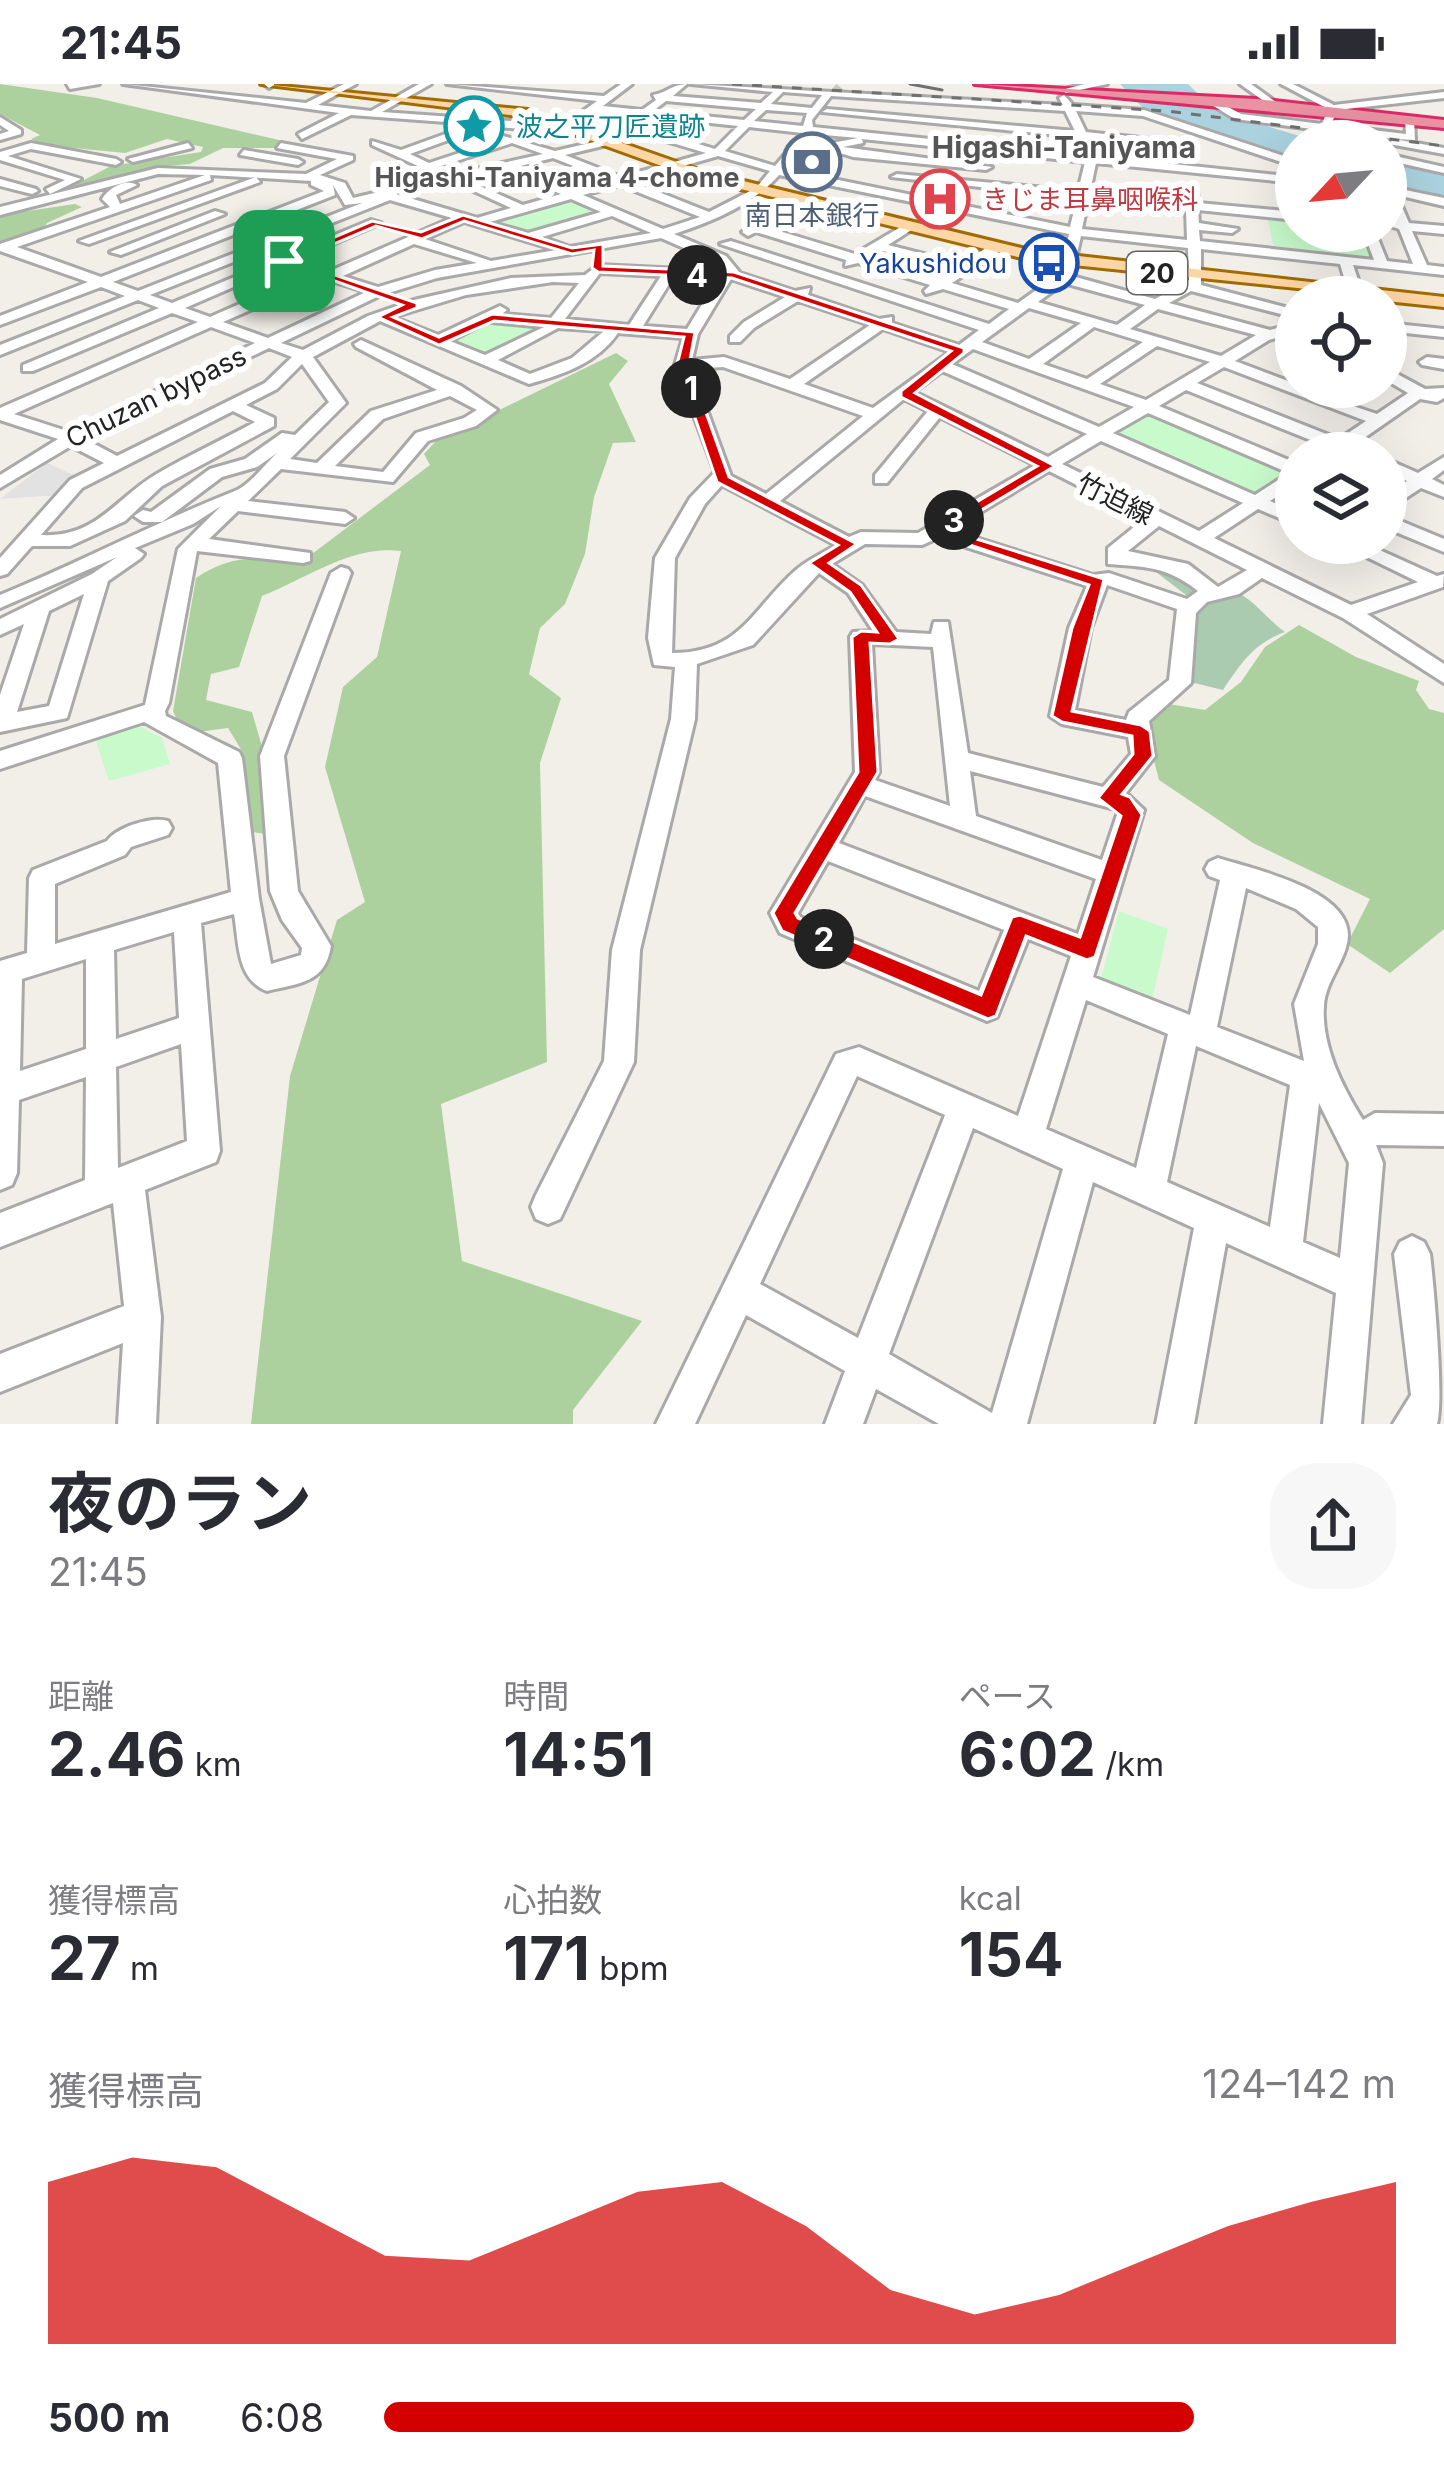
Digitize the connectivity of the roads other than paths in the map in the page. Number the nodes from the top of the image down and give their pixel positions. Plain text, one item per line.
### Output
1 (94, 84) edge
2 (128, 84) edge
3 (209, 84) edge
4 (251, 84) edge
5 (350, 84) edge
6 (426, 84) edge
7 (452, 84) edge
8 (682, 84) edge
9 (696, 84) edge
10 (762, 84) edge
11 (902, 84) edge
12 (982, 84) edge
13 (1102, 84) edge
14 (1245, 84) edge
15 (1286, 84) edge
16 (272, 85) edge
17 (70, 86) edge
18 (592, 86) edge
19 (1400, 86) edge
20 (528, 87) edge
21 (163, 89) junction
22 (839, 89) edge
23 (780, 90) junction
24 (917, 90) junction
25 (1300, 91) junction
26 (191, 92) junction
27 (334, 92) junction
28 (620, 92) edge
29 (1260, 93) junction
30 (566, 94) junction
31 (723, 94) edge
32 (1017, 94) edge
33 (1124, 94) junction
34 (1062, 95) edge
35 (648, 96) dead end
36 (742, 96) dead end
37 (890, 97) junction
38 (1441, 97) edge
39 (234, 98) junction
40 (665, 98) junction
41 (137, 99) dead end
42 (398, 99) junction
43 (1205, 99) junction
44 (251, 100) junction
45 (551, 104) dead end
46 (942, 104) junction
47 (289, 105) junction
48 (764, 106) junction
49 (1041, 106) junction
50 (304, 107) junction
51 (594, 108) junction
52 (217, 109) dead end
53 (495, 109) junction
54 (1273, 109) junction
55 (920, 110) dead end
56 (1220, 110) junction
57 (821, 111) junction
58 (1121, 111) junction
59 (349, 112) junction
60 (873, 112) junction
61 (646, 113) junction
62 (370, 114) junction
63 (260, 115) dead end
64 (698, 118) junction
65 (431, 119) junction
66 (0, 120) edge
67 (1275, 120) edge
68 (1310, 120) edge
69 (1323, 120) edge
70 (1347, 120) edge
71 (1103, 123) dead end
72 (963, 124) junction
73 (1444, 124) edge
74 (565, 125) junction
75 (474, 126) junction
76 (630, 126) junction
77 (1407, 126) edge
78 (1410, 126) junction
79 (687, 127) junction
80 (742, 127) junction
81 (1002, 127) junction
82 (806, 128) junction
83 (1039, 130) junction
84 (852, 132) junction
85 (1142, 133) junction
86 (1081, 134) junction
87 (302, 136) dead end
88 (1208, 136) junction
89 (1444, 136) edge
90 (0, 137) edge
91 (517, 141) junction
92 (673, 141) junction
93 (607, 142) junction
94 (916, 143) junction
95 (1407, 143) edge
96 (188, 146) dead end
97 (281, 146) dead end
98 (355, 146) dead end
99 (950, 146) junction
100 (832, 147) junction
101 (876, 147) junction
102 (1190, 147) junction
103 (992, 150) junction
104 (1444, 151) edge
105 (244, 152) dead end
106 (61, 153) junction
107 (717, 153) junction
108 (400, 154) junction
109 (791, 154) junction
110 (853, 154) junction
111 (1037, 154) junction
112 (0, 156) edge
113 (556, 156) junction
114 (1407, 158) edge
115 (907, 159) junction
116 (201, 161) dead end
117 (329, 161) junction
118 (1092, 161) junction
119 (116, 162) junction
120 (24, 164) junction
121 (1261, 164) junction
122 (764, 165) junction
123 (428, 166) junction
124 (505, 166) junction
125 (672, 166) junction
126 (986, 166) junction
127 (1138, 166) junction
128 (1275, 167) edge
129 (1275, 167) edge
130 (1441, 167) edge
131 (1190, 170) junction
132 (0, 172) edge
133 (212, 175) junction
134 (264, 177) junction
135 (308, 177) junction
136 (897, 177) junction
137 (452, 178) junction
138 (711, 178) junction
139 (73, 180) junction
140 (1088, 180) junction
141 (620, 181) junction
142 (1105, 181) dead end
143 (0, 182) edge
144 (833, 183) junction
145 (978, 184) junction
146 (1407, 184) edge
147 (1173, 188) dead end
148 (231, 189) junction
149 (756, 189) junction
150 (1191, 189) junction
151 (173, 190) junction
152 (1030, 190) junction
153 (32, 191) junction
154 (1407, 192) edge
155 (337, 193) junction
156 (887, 194) junction
157 (252, 195) dead end
158 (572, 195) junction
159 (1084, 195) junction
160 (389, 196) junction
161 (1135, 200) junction
162 (274, 201) dead end
163 (803, 201) junction
164 (1444, 201) edge
165 (0, 204) edge
166 (1192, 206) junction
167 (295, 207) junction
168 (118, 208) junction
169 (209, 208) junction
170 (522, 209) junction
171 (968, 211) junction
172 (613, 212) junction
173 (340, 213) junction
174 (1263, 213) junction
175 (704, 214) junction
176 (1275, 214) edge
177 (874, 218) junction
178 (470, 220) junction
179 (1021, 222) junction
180 (375, 223) junction
181 (165, 224) dead end
182 (252, 224) junction
183 (909, 226) junction
184 (1192, 226) junction
185 (1407, 226) edge
186 (755, 228) junction
187 (55, 230) junction
188 (1232, 230) dead end
189 (1444, 230) edge
190 (1407, 231) edge
191 (1077, 232) junction
192 (661, 233) junction
193 (530, 237) junction
194 (214, 238) junction
195 (418, 238) junction
196 (957, 238) junction
197 (1133, 238) junction
198 (85, 241) junction
199 (599, 244) junction
200 (726, 244) junction
201 (1193, 244) junction
202 (877, 246) junction
203 (3, 248) edge
204 (995, 248) junction
205 (567, 249) junction
206 (249, 250) junction
207 (116, 252) junction
208 (1377, 252) edge
209 (1271, 253) junction
210 (710, 254) junction
211 (30, 256) junction
212 (856, 259) junction
213 (1346, 260) junction
214 (486, 262) junction
215 (149, 263) junction
216 (292, 264) junction
217 (1382, 264) junction
218 (0, 267) edge
219 (326, 268) junction
220 (964, 268) junction
221 (1422, 268) junction
222 (1068, 271) junction
223 (1444, 271) edge
224 (670, 272) junction
225 (594, 274) junction
226 (729, 276) junction
227 (1351, 276) edge
228 (827, 277) junction
229 (525, 280) junction
230 (1192, 281) junction
231 (101, 282) junction
232 (940, 284) junction
233 (1275, 288) edge
234 (375, 290) junction
235 (136, 295) junction
236 (0, 296) edge
237 (797, 296) junction
238 (1407, 299) edge
239 (1444, 302) edge
240 (911, 304) junction
241 (1157, 304) junction
242 (413, 305) junction
243 (1024, 306) junction
244 (1275, 307) edge
245 (172, 308) junction
246 (32, 309) junction
247 (383, 317) junction
248 (492, 317) junction
249 (0, 321) edge
250 (211, 322) junction
251 (556, 323) junction
252 (1091, 323) junction
253 (880, 324) junction
254 (614, 328) junction
255 (634, 329) junction
256 (990, 329) junction
257 (1407, 329) edge
258 (1119, 331) junction
259 (1444, 333) edge
260 (691, 334) junction
261 (1275, 334) edge
262 (1271, 335) junction
263 (735, 339) dead end
264 (264, 340) junction
265 (439, 341) junction
266 (1154, 341) junction
267 (361, 344) dead end
268 (965, 347) junction
269 (0, 353) edge
270 (304, 356) junction
271 (484, 361) junction
272 (1223, 362) junction
273 (683, 365) junction
274 (940, 365) junction
275 (1031, 365) junction
276 (28, 368) junction
277 (1275, 379) edge
278 (1186, 384) junction
279 (66, 385) junction
280 (1407, 385) edge
281 (791, 386) junction
282 (1088, 386) junction
283 (455, 389) junction
284 (1420, 393) junction
285 (1444, 393) edge
286 (906, 394) junction
287 (233, 405) junction
288 (1444, 406) edge
289 (1147, 407) junction
290 (1349, 408) edge
291 (937, 411) junction
292 (0, 414) edge
293 (875, 414) junction
294 (1378, 420) junction
295 (1296, 432) edge
296 (1360, 432) edge
297 (1104, 433) junction
298 (308, 435) junction
299 (66, 436) junction
300 (1444, 462) edge
301 (117, 463) junction
302 (278, 463) junction
303 (1275, 463) edge
304 (1048, 466) junction
305 (321, 469) junction
306 (0, 472) edge
307 (1407, 472) edge
308 (722, 478) junction
309 (881, 478) dead end
310 (1422, 478) junction
311 (0, 483) edge
312 (1275, 488) edge
313 (1407, 490) edge
314 (1444, 492) edge
315 (239, 501) junction
316 (768, 501) junction
317 (1258, 501) junction
318 (1275, 509) edge
319 (123, 513) junction
320 (345, 518) dead end
321 (1156, 519) junction
322 (1407, 530) edge
323 (936, 531) junction
324 (196, 540) junction
325 (1199, 540) junction
326 (26, 541) junction
327 (850, 544) junction
328 (1444, 546) edge
329 (1121, 556) junction
330 (303, 557) dead end
331 (818, 563) junction
332 (1399, 564) edge
333 (0, 569) edge
334 (1260, 570) junction
335 (341, 573) dead end
336 (99, 578) junction
337 (1100, 580) junction
338 (1440, 581) edge
339 (1215, 594) junction
340 (0, 602) edge
341 (40, 608) junction
342 (1191, 608) junction
343 (1350, 613) junction
344 (0, 628) edge
345 (890, 639) junction
346 (686, 660) junction
347 (1444, 676) edge
348 (152, 711) junction
349 (1, 724) edge
350 (1141, 731) junction
351 (956, 759) junction
352 (0, 760) edge
353 (859, 784) junction
354 (1108, 798) junction
355 (964, 821) junction
356 (159, 828) dead end
357 (821, 848) junction
358 (1111, 874) junction
359 (245, 898) junction
360 (187, 916) junction
361 (1020, 924) junction
362 (100, 943) junction
363 (1087, 950) junction
364 (41, 961) junction
365 (4, 972) edge
366 (1076, 983) junction
367 (195, 1026) junction
368 (1193, 1030) junction
369 (100, 1058) junction
370 (1318, 1082) junction
371 (2, 1091) edge
372 (964, 1108) junction
373 (1376, 1129) dead end
374 (1444, 1130) edge
375 (1028, 1136) junction
376 (1082, 1160) junction
377 (0, 1173) edge
378 (114, 1186) junction
379 (1148, 1190) junction
380 (548, 1207) dead end
381 (1213, 1219) junction
382 (0, 1230) edge
383 (1284, 1251) junction
384 (1412, 1254) dead end
385 (1354, 1283) junction
386 (738, 1291) junction
387 (142, 1317) junction
388 (867, 1364) junction
389 (0, 1373) edge
390 (137, 1424) edge
391 (674, 1424) edge
392 (844, 1424) edge
393 (977, 1424) edge
394 (1008, 1424) edge
395 (1175, 1424) edge
396 (1342, 1424) edge
397 (1412, 1424) edge

1 - 17 street
2 - 21 street
3 - 26 street
4 - 16 street
5 - 27 street
6 - 42 street
7 - 20 street
8 - 40 street
9 - 31 street
10 - 22 street
11 - 24 street
12 - 32 highway
12 - 46 street
13 - 34 street
14 - 29 street
15 - 25 street
16 - 27 main road, 20
16 - 44 street
18 - 28 street
19 - 38 street
20 - 30 street
20 - 53 street
21 - 26 street
21 - 41 street
22 - 23 street
22 - 24 street
22 - 37 street
22 - 57 street
22 - 82 street
23 - 31 street
23 - 48 street
24 - 46 street
25 - 29 street
25 - 69 street
26 - 39 street
27 - 42 main road, 20
27 - 50 street
28 - 30 street
28 - 51 street
29 - 54 street
30 - 45 street
31 - 36 street
31 - 40 street
31 - 48 street
31 - 64 street
32 - 34 highway
32 - 46 street
32 - 46 street
32 - 49 street
32 - 81 street
33 - 34 highway
33 - 34 street
33 - 43 highway
34 - 49 street
34 - 58 street
34 - 86 street
35 - 40 street
37 - 46 street
37 - 60 street
38 - 70 street
39 - 44 street
39 - 52 street
40 - 61 street
42 - 53 main road, 20
42 - 62 street
43 - 54 highway
43 - 56 street
44 - 47 street
46 - 55 street
46 - 60 street
46 - 72 street
46 - 101 street
47 - 50 street
47 - 63 street
48 - 57 street
48 - 80 street
49 - 83 street
50 - 59 street
51 - 61 street
51 - 74 street
53 - 74 main road, 20
53 - 75 street
54 - 56 street
54 - 68 highway
56 - 67 street
57 - 60 street
57 - 82 street
58 - 85 street
58 - 88 street
59 - 62 street
59 - 87 street
60 - 84 street
61 - 64 street
61 - 76 street
62 - 65 street
64 - 79 street
64 - 80 street
65 - 75 street
65 - 108 street
66 - 90 street
71 - 85 street
72 - 81 street
72 - 99 street
73 - 78 highway
74 - 75 street
74 - 76 street
74 - 91 street
74 - 93 main road, 20
75 - 91 street
75 - 108 street
76 - 92 street
76 - 93 street
77 - 78 highway
78 - 89 street
79 - 80 street
79 - 92 street
80 - 82 street
80 - 107 street
81 - 83 street
81 - 103 street
82 - 84 street
82 - 109 street, Chuzan bypass
82 - 122 street, Chuzan bypass
83 - 86 street
83 - 111 street
84 - 101 street
85 - 86 street
85 - 102 street
85 - 127 street
86 - 118 street
88 - 102 street
88 - 121 street
91 - 113 street
91 - 123 street
92 - 107 street
93 - 113 street
93 - 125 main road, 20
94 - 99 street
94 - 101 street
94 - 115 street
95 - 104 street
96 - 119 street
97 - 117 street
98 - 117 street
99 - 103 street
100 - 101 street
100 - 109 street
100 - 110 street
101 - 110 street
101 - 115 street
102 - 121 street
102 - 131 street
103 - 111 street
103 - 126 street
105 - 117 street
106 - 112 street
106 - 119 street
106 - 120 street
107 - 122 street
107 - 125 street
108 - 123 street
109 - 122 street, Chuzan bypass
110 - 144 street
111 - 118 street
112 - 120 street
113 - 124 street
113 - 141 street
114 - 130 street
115 - 126 street
115 - 136 street
116 - 133 street
117 - 135 street
118 - 127 street
118 - 140 street
119 - 139 street
120 - 132 street
120 - 139 street
121 - 128 street
121 - 129 street
121 - 131 street
121 - 174 street
122 - 138 street
122 - 144 street
122 - 149 street, Chuzan bypass
123 - 137 street
124 - 137 street
124 - 158 street
125 - 138 main road, 20
125 - 141 street
126 - 145 street
127 - 131 street
127 - 161 street
130 - 146 street
131 - 150 street
133 - 134 street
133 - 135 street
133 - 151 street
133 - 165 street
133 - 168 street
134 - 148 street
134 - 155 street
135 - 155 street
136 - 145 street
136 - 156 street
137 - 160 street
137 - 170 street
138 - 149 main road, 20
139 - 153 street
139 - 165 street
140 - 142 street
140 - 159 street
141 - 158 street
141 - 175 street
143 - 153 street
144 - 156 street
145 - 152 street
145 - 171 street
147 - 150 street
148 - 157 street
148 - 169 street
149 - 163 main road, 20
149 - 175 street, Chuzan bypass
149 - 192 street, Chuzan bypass
150 - 166 street
151 - 168 street
151 - 169 street
152 - 159 street
152 - 179 street
153 - 165 street
154 - 164 street
155 - 160 street
155 - 167 street
156 - 171 street
156 - 177 street
158 - 170 street
158 - 172 street
159 - 161 street
159 - 191 street
160 - 173 street
160 - 178 street
161 - 166 street
161 - 197 street
162 - 167 street
163 - 177 main road, 20
163 - 186 street
166 - 174 street
166 - 184 street
167 - 182 street
168 - 187 street
169 - 181 street
169 - 182 street
169 - 198 street
169 - 207 street
170 - 178 street
171 - 179 street
171 - 196 street
172 - 192 street
172 - 193 street
173 - 180 street
173 - 206 street
174 - 176 street
174 - 209 street
175 - 192 street, Chuzan bypass
177 - 183 main road, 20
178 - 193 street
178 - 195 street
179 - 191 street
180 - 195 street
180 - 216 street
182 - 194 street
183 - 196 main road, 20
183 - 202 street
184 - 188 street
184 - 201 street
185 - 189 street
186 - 200 street
186 - 212 street
187 - 198 street
187 - 203 street
190 - 221 street
191 - 197 street
191 - 222 street
192 - 199 street, Chuzan bypass
192 - 210 street
193 - 205 street
194 - 206 street
194 - 215 street
195 - 214 street
195 - 219 street
196 - 204 main road, 20
197 - 201 street
198 - 207 street
199 - 205 street, Chuzan bypass
199 - 225 street
200 - 210 street
200 - 228 street
201 - 209 street
201 - 230 street
202 - 212 street
202 - 220 street
203 - 211 street
204 - 220 street
204 - 222 main road, 20
205 - 214 street, Chuzan bypass
206 - 216 street
206 - 235 street
207 - 215 street
208 - 217 street
209 - 213 street
210 - 226 street
211 - 218 street
211 - 231 street
212 - 228 street
212 - 232 street
213 - 217 street
213 - 227 street
214 - 234 street, Chuzan bypass
215 - 231 street
216 - 219 street
216 - 245 street
217 - 221 street
219 - 234 street
219 - 250 street
220 - 232 street
221 - 223 street
222 - 230 main road, 20
222 - 241 street
222 - 243 street
224 - 225 street
224 - 226 street
224 - 255 street
225 - 229 street
225 - 251 street
226 - 237 street
226 - 260 street
228 - 237 street
228 - 240 street
229 - 242 street
229 - 248 street
230 - 233 main road, 20
230 - 241 street
230 - 244 street
231 - 235 street
231 - 246 street
232 - 240 street
232 - 243 street
234 - 242 street
234 - 264 street, Chuzan bypass
235 - 245 street
235 - 269 street
236 - 246 street
237 - 253 street
237 - 263 street
238 - 239 main road, 20
240 - 253 street
240 - 256 street
241 - 258 street
241 - 262 street
242 - 247 street
243 - 252 street
243 - 256 street
245 - 250 street
245 - 276 street
246 - 249 street
247 - 265 street
247 - 270 street
248 - 251 street
248 - 265 street
250 - 264 street
250 - 279 street
251 - 254 street
251 - 271 street
252 - 258 street
252 - 275 street
253 - 268 street
253 - 281 street
254 - 255 street
254 - 271 street
255 - 260 street
256 - 268 street
257 - 259 street
258 - 266 street
260 - 273 street
261 - 262 street
262 - 272 street
264 - 270 street
264 - 299 street, Chuzan bypass
265 - 271 street
266 - 272 street
266 - 282 street
267 - 283 street
268 - 274 street
268 - 275 street
269 - 276 street
270 - 287 street
270 - 298 street
272 - 277 street
272 - 278 street
273 - 281 street
273 - 308 street
274 - 286 street
274 - 297 street
275 - 282 street
276 - 279 street
278 - 289 street
278 - 295 street
279 - 292 street
280 - 284 street
281 - 293 street
282 - 289 street
283 - 305 street
283 - 305 street
284 - 285 street
284 - 288 street
284 - 294 street
286 - 291 street, 竹迫線
286 - 293 street
287 - 301 street
287 - 319 street
289 - 297 street
289 - 303 street
290 - 294 street
291 - 304 street, 竹迫線
291 - 309 street
292 - 299 street
293 - 316 street
294 - 296 street
297 - 304 street
297 - 317 street
298 - 302 street
298 - 319 street
299 - 301 street
299 - 306 street, Chuzan bypass
299 - 311 street, Chuzan bypass
300 - 310 street
301 - 326 street
302 - 305 street
302 - 315 street
304 - 321 street, 竹迫線
304 - 323 street
307 - 310 street
308 - 316 street
308 - 346 street
310 - 313 street
310 - 314 street
312 - 317 street
315 - 320 street
315 - 324 street
315 - 340 street
316 - 327 street
317 - 318 street
317 - 325 street
319 - 326 street
321 - 325 street, 竹迫線
321 - 329 street
322 - 328 street
323 - 327 street
323 - 337 street
324 - 330 street
324 - 336 street
324 - 348 street
325 - 334 street, 竹迫線
326 - 333 street
327 - 331 street
329 - 337 street
329 - 339 street
331 - 345 street
331 - 346 street
332 - 338 street
334 - 339 street
334 - 343 street, 竹迫線
335 - 359 street
336 - 341 street
336 - 349 street
337 - 342 street
337 - 350 street
338 - 343 street
339 - 342 street
341 - 344 street
341 - 349 street
342 - 350 street
343 - 347 street, 竹迫線
345 - 351 street
345 - 353 street
346 - 380 street
348 - 352 street
348 - 359 street
350 - 354 street
351 - 354 street
351 - 355 street
353 - 355 street
353 - 357 street
354 - 358 street
355 - 358 street
356 - 364 street
357 - 361 street
357 - 361 street
358 - 363 street
359 - 360 street
360 - 362 street
360 - 367 street
361 - 363 street
362 - 364 street
362 - 369 street
363 - 366 street
364 - 365 street
365 - 371 street
366 - 368 street
366 - 375 street
367 - 369 street
367 - 378 street
368 - 370 street
368 - 370 street
368 - 379 street
369 - 371 street
369 - 378 street
370 - 383 street
370 - 385 street
371 - 377 street
372 - 375 street
372 - 386 street
372 - 388 street
373 - 374 street
375 - 376 street
376 - 379 street
376 - 394 street
378 - 382 street
378 - 387 street
379 - 381 street
381 - 383 street
381 - 395 street
383 - 385 street
384 - 397 street
385 - 396 street
386 - 388 street
386 - 391 street
387 - 389 street
387 - 390 street
388 - 392 street
388 - 393 street

